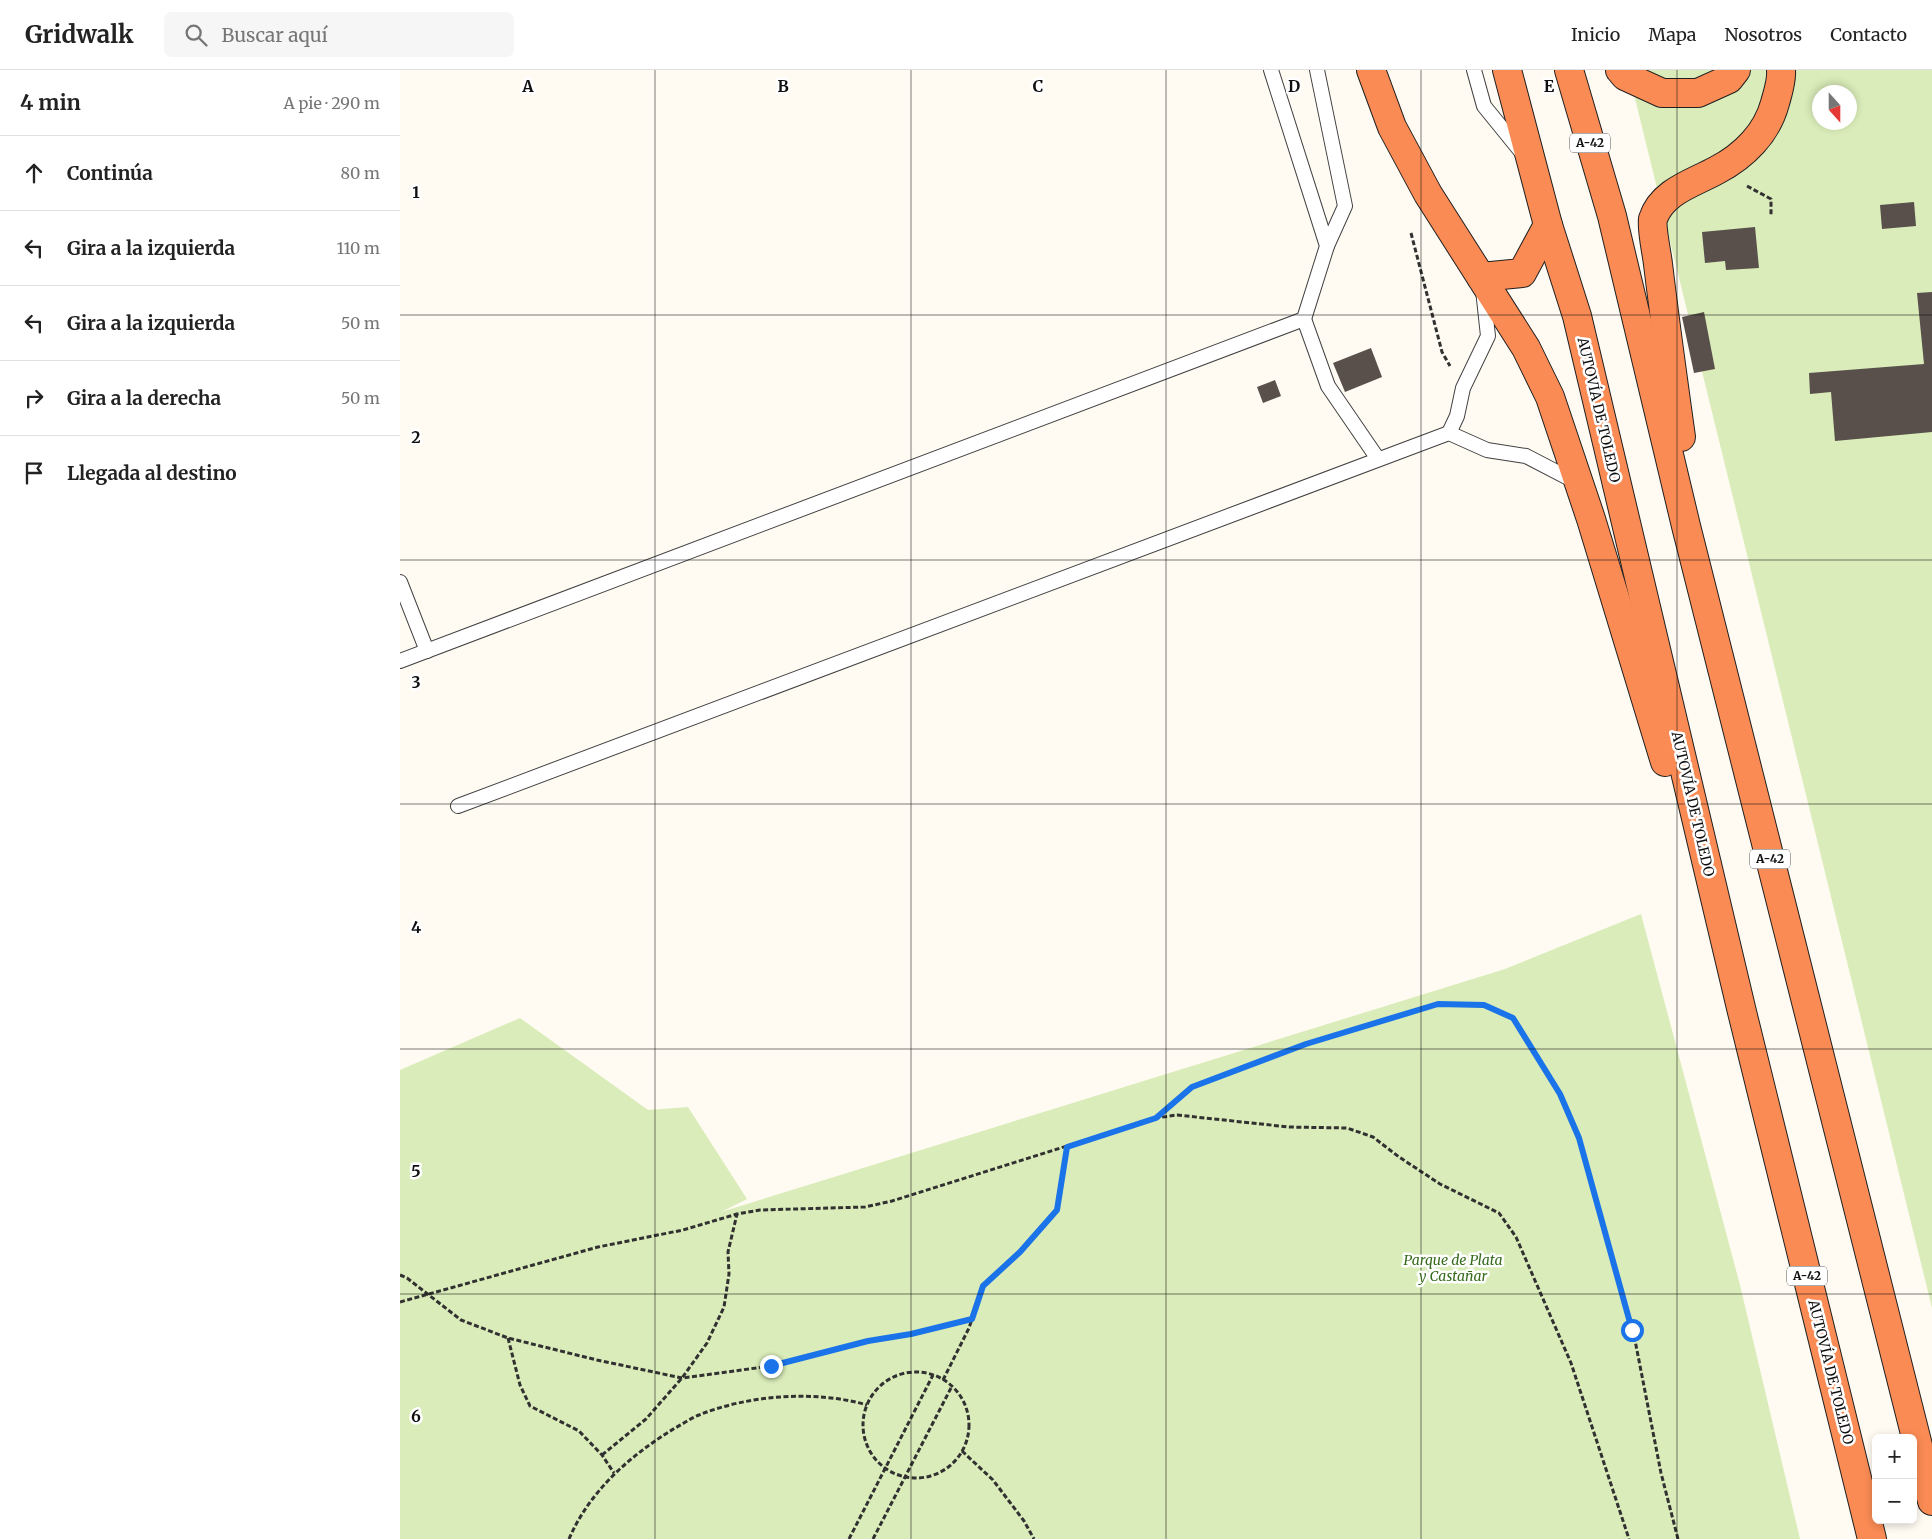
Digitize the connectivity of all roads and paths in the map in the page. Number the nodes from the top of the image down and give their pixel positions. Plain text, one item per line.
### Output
1 (1271, 70) edge
2 (1318, 70) edge
3 (1371, 70) edge
4 (1474, 70) edge
5 (1507, 70) edge
6 (1569, 70) edge
7 (1620, 70) edge
8 (1736, 70) edge
9 (1781, 70) edge
10 (1533, 167) junction
11 (1718, 170) junction
12 (1771, 216) dead end
13 (1548, 225) junction
14 (1412, 233) dead end
15 (1327, 246) junction
16 (1481, 277) junction
17 (1304, 319) junction
18 (1463, 388) junction
19 (1449, 433) junction
20 (1378, 459) junction
21 (1579, 484) junction
22 (1686, 526) junction
23 (400, 582) edge
24 (427, 651) junction
25 (400, 661) edge
26 (458, 806) dead end
27 (1742, 1012) junction
28 (1156, 1118) junction
29 (1067, 1147) junction
30 (737, 1214) junction
31 (400, 1275) edge
32 (426, 1293) junction
33 (400, 1302) edge
34 (972, 1319) junction
35 (508, 1338) junction
36 (933, 1375) junction
37 (682, 1378) junction
38 (943, 1380) junction
39 (952, 1386) junction
40 (867, 1405) junction
41 (962, 1451) junction
42 (602, 1455) junction
43 (886, 1468) junction
44 (614, 1473) junction
45 (905, 1477) junction
46 (1932, 1501) edge
47 (569, 1539) edge
48 (849, 1539) edge
49 (873, 1539) edge
50 (1034, 1539) edge
51 (1629, 1539) edge
52 (1678, 1539) edge
53 (1872, 1539) edge

1 - 15 lane
2 - 15 lane
3 - 16 highway
4 - 10 lane
5 - 10 highway, AUTOVÍA DE TOLEDO / A-42
6 - 22 highway, A-42
7 - 8 highway
9 - 11 highway
10 - 13 highway, AUTOVÍA DE TOLEDO / A-42
11 - 12 path
11 - 22 highway
13 - 16 highway
13 - 27 highway, AUTOVÍA DE TOLEDO / A-42
14 - 18 path
15 - 17 lane
16 - 18 lane
16 - 21 highway
17 - 20 lane
17 - 24 lane
18 - 19 lane
19 - 20 lane
19 - 21 lane
20 - 26 lane
21 - 27 highway
22 - 46 highway, A-42
23 - 24 lane
24 - 25 lane
27 - 53 highway, AUTOVÍA DE TOLEDO / A-42
28 - 29 path
28 - 51 path
28 - 52 path
29 - 30 path
29 - 34 path
30 - 32 path
30 - 37 path
31 - 32 path
32 - 33 path
32 - 35 path
34 - 37 path
34 - 38 path
35 - 37 path
35 - 42 path
36 - 38 path
36 - 40 path
36 - 43 path
37 - 42 path
38 - 39 path
39 - 41 path
39 - 45 path
40 - 43 path
40 - 44 path
41 - 45 path
41 - 50 path
42 - 44 path
43 - 45 path
43 - 48 path
44 - 47 path
45 - 49 path

